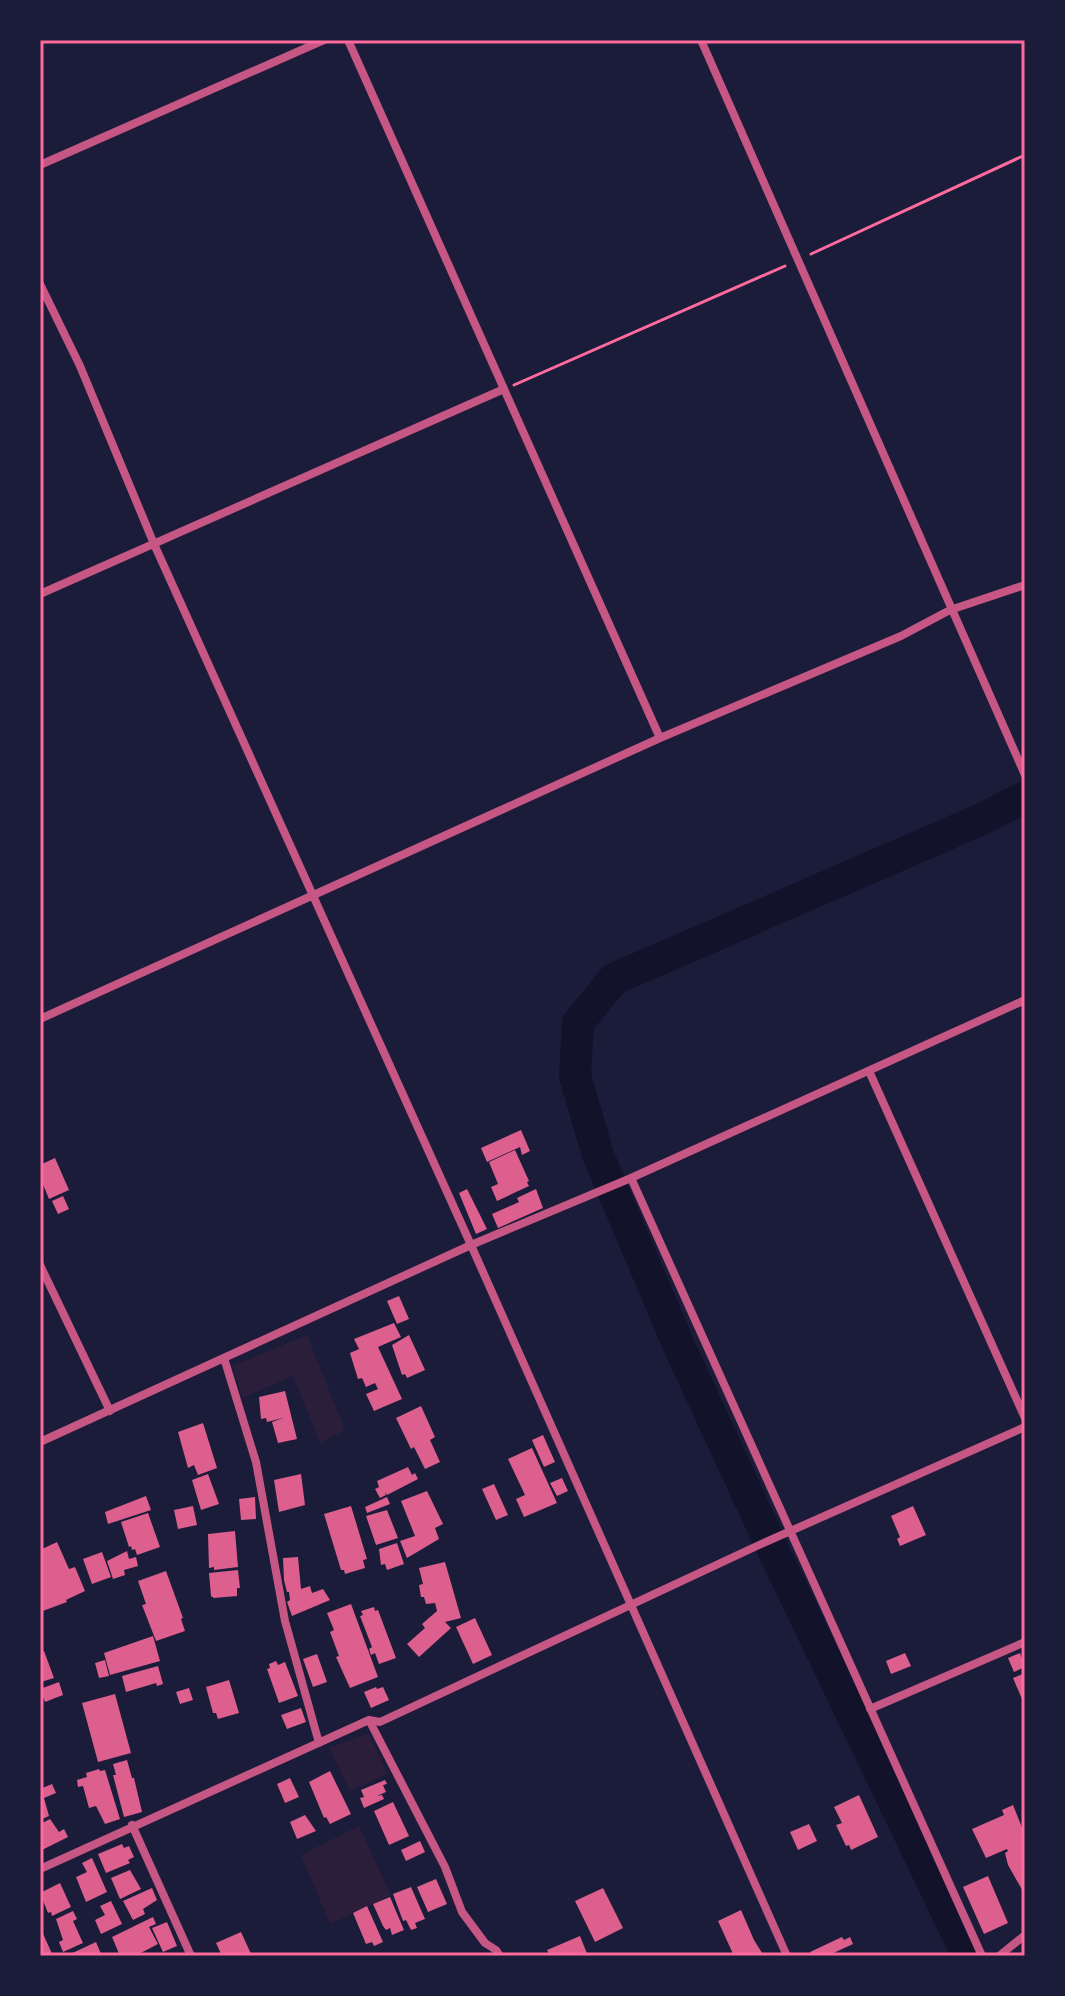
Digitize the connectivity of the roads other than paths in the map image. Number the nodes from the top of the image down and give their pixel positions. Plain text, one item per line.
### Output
1 (324, 40) edge
2 (348, 40) edge
3 (701, 40) edge
4 (40, 165) edge
5 (40, 284) edge
6 (504, 389) junction
7 (154, 544) junction
8 (1025, 585) edge
9 (40, 594) edge
10 (950, 610) junction
11 (660, 738) junction
12 (1025, 775) edge
13 (312, 894) junction
14 (1025, 1000) edge
15 (40, 1019) edge
16 (869, 1071) junction
17 (627, 1180) junction
18 (471, 1245) junction
19 (40, 1265) edge
20 (224, 1358) junction
21 (110, 1411) junction
22 (1025, 1418) edge
23 (1025, 1427) edge
24 (40, 1442) edge
25 (787, 1533) junction
26 (632, 1605) junction
27 (1025, 1642) edge
28 (870, 1709) junction
29 (369, 1720) junction
30 (319, 1743) junction
31 (132, 1825) junction
32 (40, 1869) edge
33 (1025, 1935) edge
34 (191, 1956) edge
35 (500, 1956) edge
36 (787, 1956) edge
37 (982, 1956) edge
38 (999, 1956) edge

1 - 4 street
2 - 6 street
3 - 10 street
5 - 7 street
6 - 7 street
6 - 11 street
7 - 9 street
7 - 13 street
8 - 10 street
10 - 11 street
10 - 12 street
11 - 13 street
13 - 15 street
13 - 18 street
14 - 16 street
16 - 17 street
16 - 22 street
17 - 18 street
17 - 25 street
18 - 20 street
18 - 26 street
19 - 21 street
20 - 21 street
20 - 30 street
21 - 24 street
23 - 25 street
25 - 26 street
25 - 28 street
26 - 29 street
26 - 36 street
27 - 28 street
28 - 37 street
29 - 30 street
29 - 35 street
30 - 31 street
31 - 32 street
31 - 34 street
33 - 38 street

